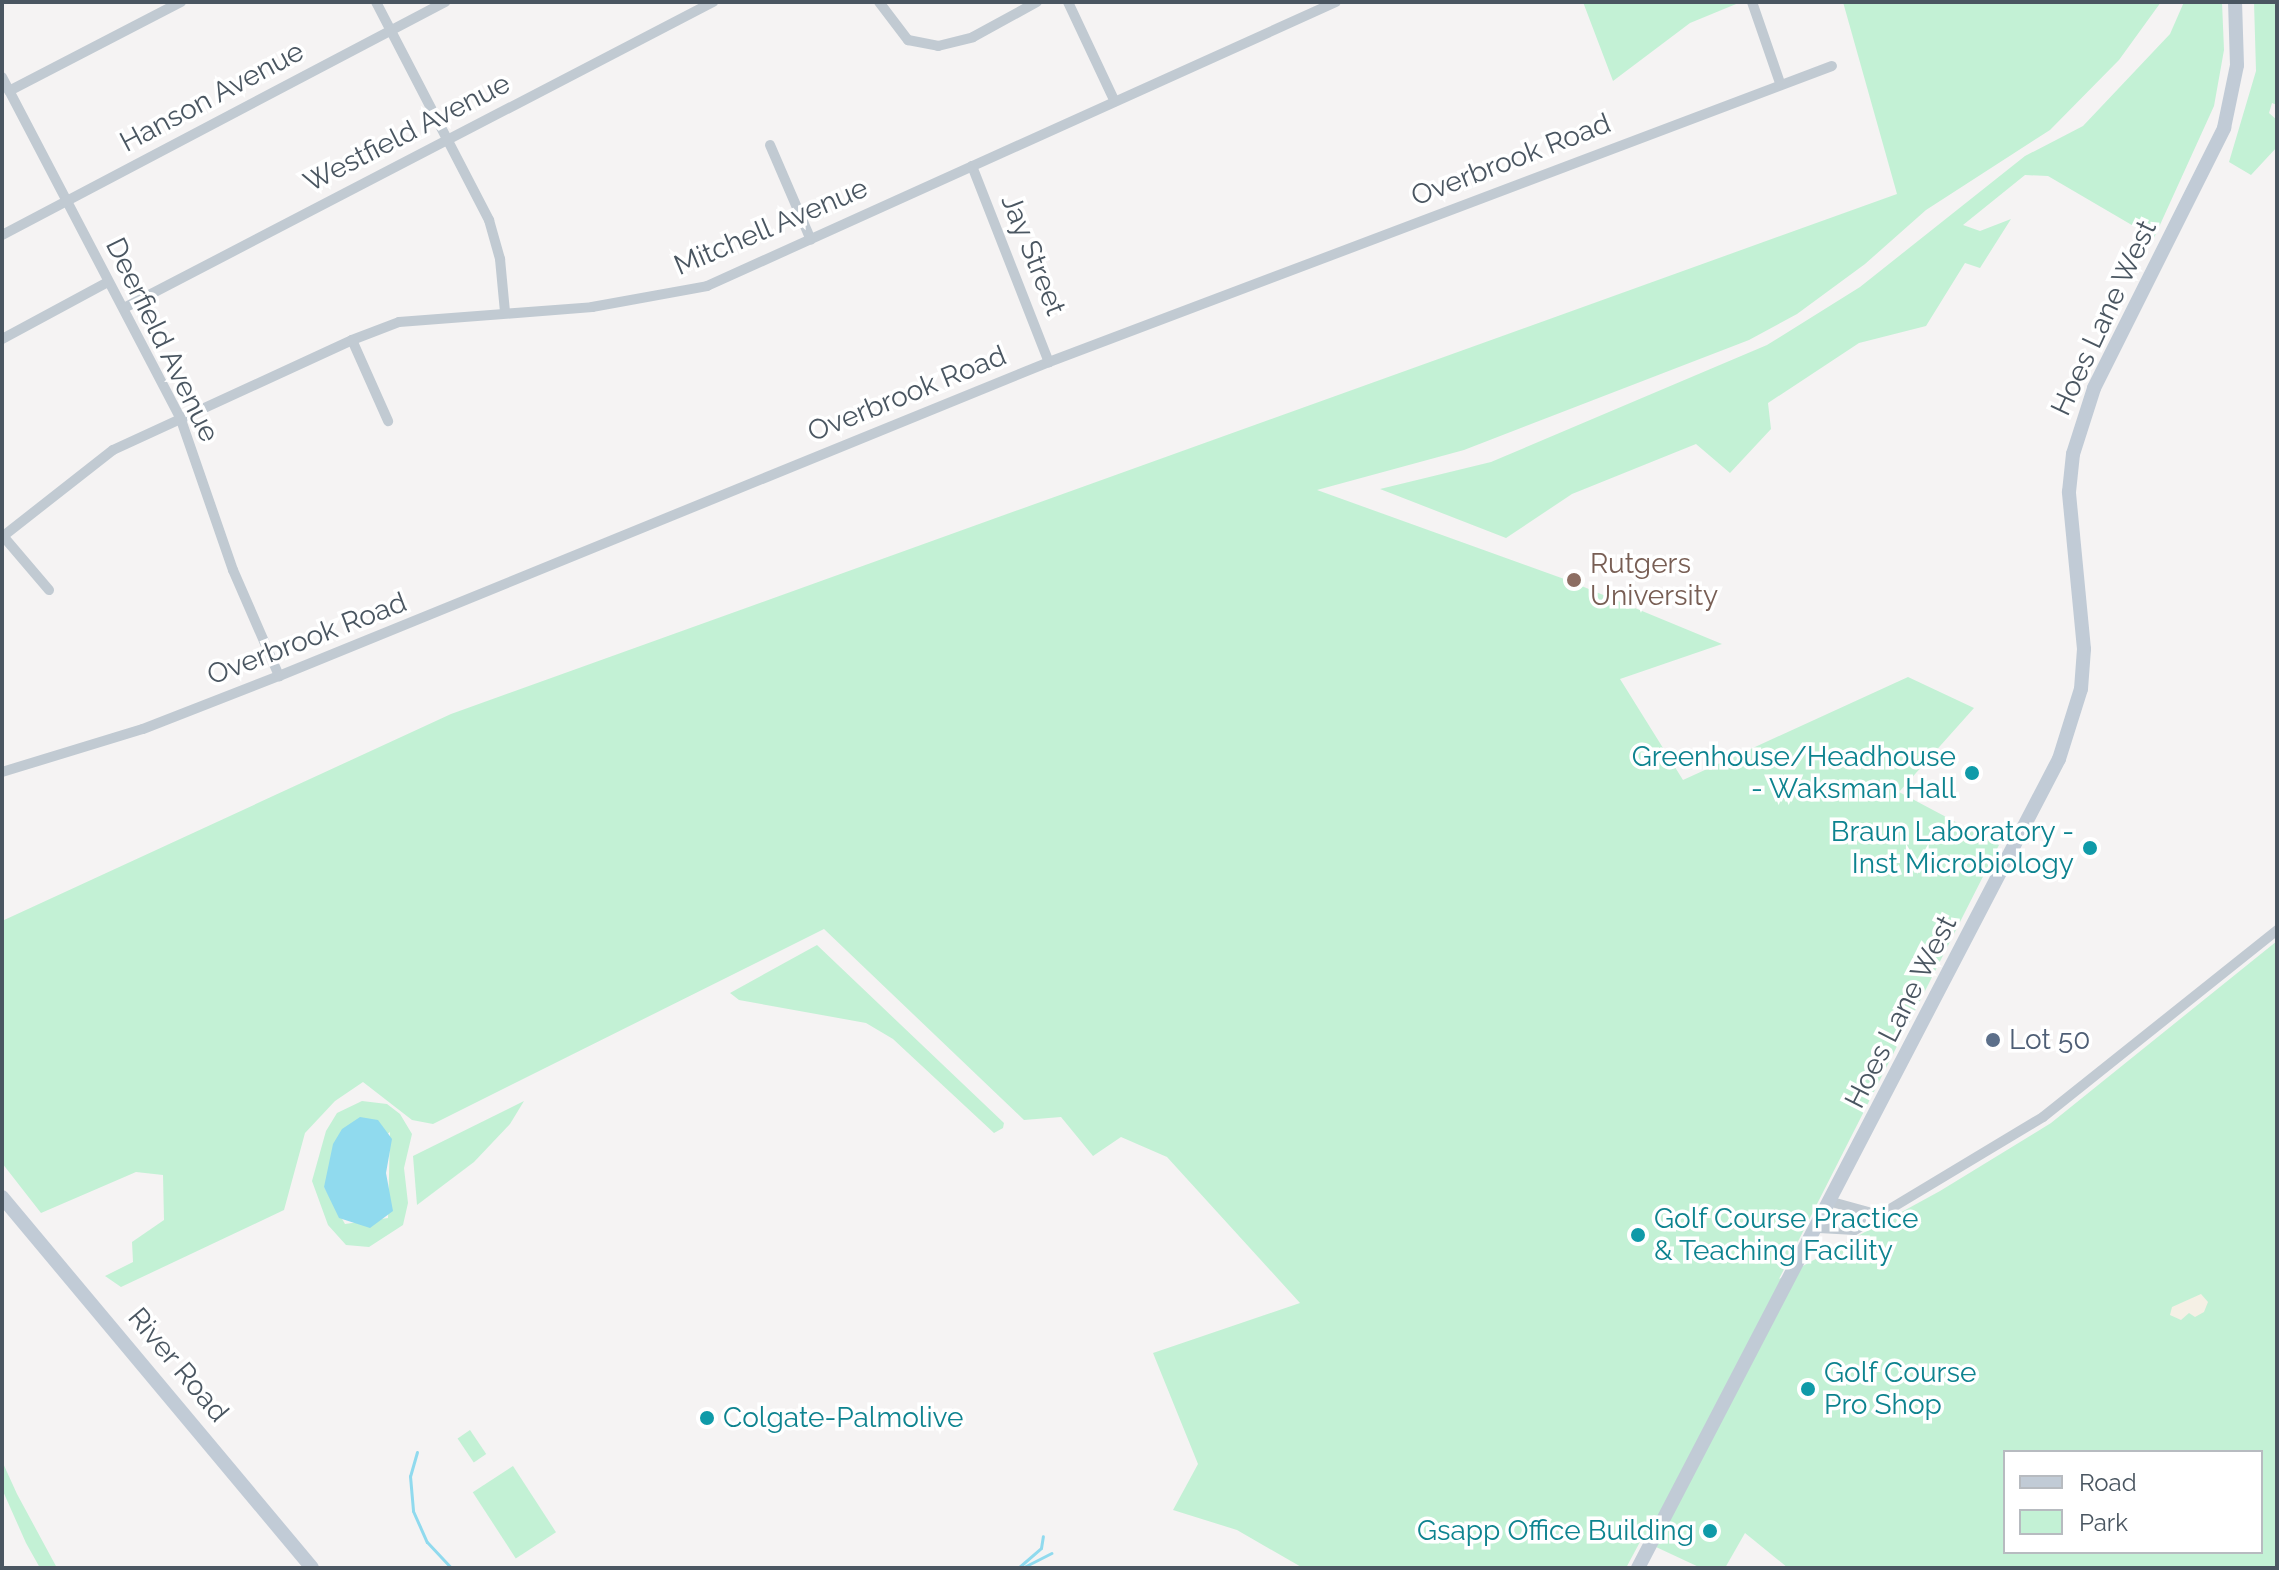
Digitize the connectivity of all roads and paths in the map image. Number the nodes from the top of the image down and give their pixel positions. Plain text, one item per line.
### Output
1 (181, 2) edge
2 (376, 2) edge
3 (445, 2) edge
4 (713, 2) edge
5 (879, 2) edge
6 (1037, 2) edge
7 (1068, 2) edge
8 (1336, 2) edge
9 (1752, 2) edge
10 (2235, 2) edge
11 (390, 30) junction
12 (1832, 66) dead end
13 (2, 77) edge
14 (1780, 83) junction
15 (9, 91) junction
16 (1115, 102) junction
17 (446, 139) junction
18 (770, 145) dead end
19 (972, 166) junction
20 (66, 201) junction
21 (2, 235) edge
22 (811, 240) junction
23 (108, 282) junction
24 (124, 308) junction
25 (505, 312) junction
26 (2, 339) edge
27 (352, 340) junction
28 (1049, 362) junction
29 (180, 417) junction
30 (388, 421) dead end
31 (2, 537) edge
32 (49, 590) dead end
33 (279, 676) junction
34 (2, 772) edge
35 (2277, 930) edge
36 (2, 1197) edge
37 (1832, 1202) junction
38 (1879, 1215) junction
39 (1819, 1228) junction
40 (312, 1568) edge
41 (1638, 1568) edge

1 - 15 street
2 - 11 street
3 - 11 street, Hanson Avenue
4 - 17 street, Westfield Avenue
5 - 6 street
7 - 16 street
8 - 16 street, Mitchell Avenue
9 - 14 street
10 - 37 street, Hoes Lane West
11 - 17 street
11 - 20 street, Hanson Avenue
12 - 14 street, Overbrook Road
13 - 15 street, Deerfield Avenue
14 - 28 street, Overbrook Road
15 - 20 street, Deerfield Avenue
16 - 19 street, Mitchell Avenue
17 - 24 street, Westfield Avenue
17 - 25 street
18 - 22 street
19 - 22 street, Mitchell Avenue
19 - 28 street, Jay Street
20 - 21 street, Hanson Avenue
20 - 23 street, Deerfield Avenue
22 - 25 street, Mitchell Avenue
23 - 24 street, Deerfield Avenue
23 - 26 street
24 - 29 street, Deerfield Avenue
25 - 27 street, Mitchell Avenue
27 - 29 street, Mitchell Avenue
27 - 30 street
28 - 33 street, Overbrook Road
29 - 31 street, Mitchell Avenue
29 - 33 street, Deerfield Avenue
31 - 32 street
33 - 34 street, Overbrook Road
35 - 38 street
36 - 40 street, River Road
37 - 38 street
37 - 39 street, Hoes Lane West
38 - 39 street
39 - 41 street, Hoes Lane West

